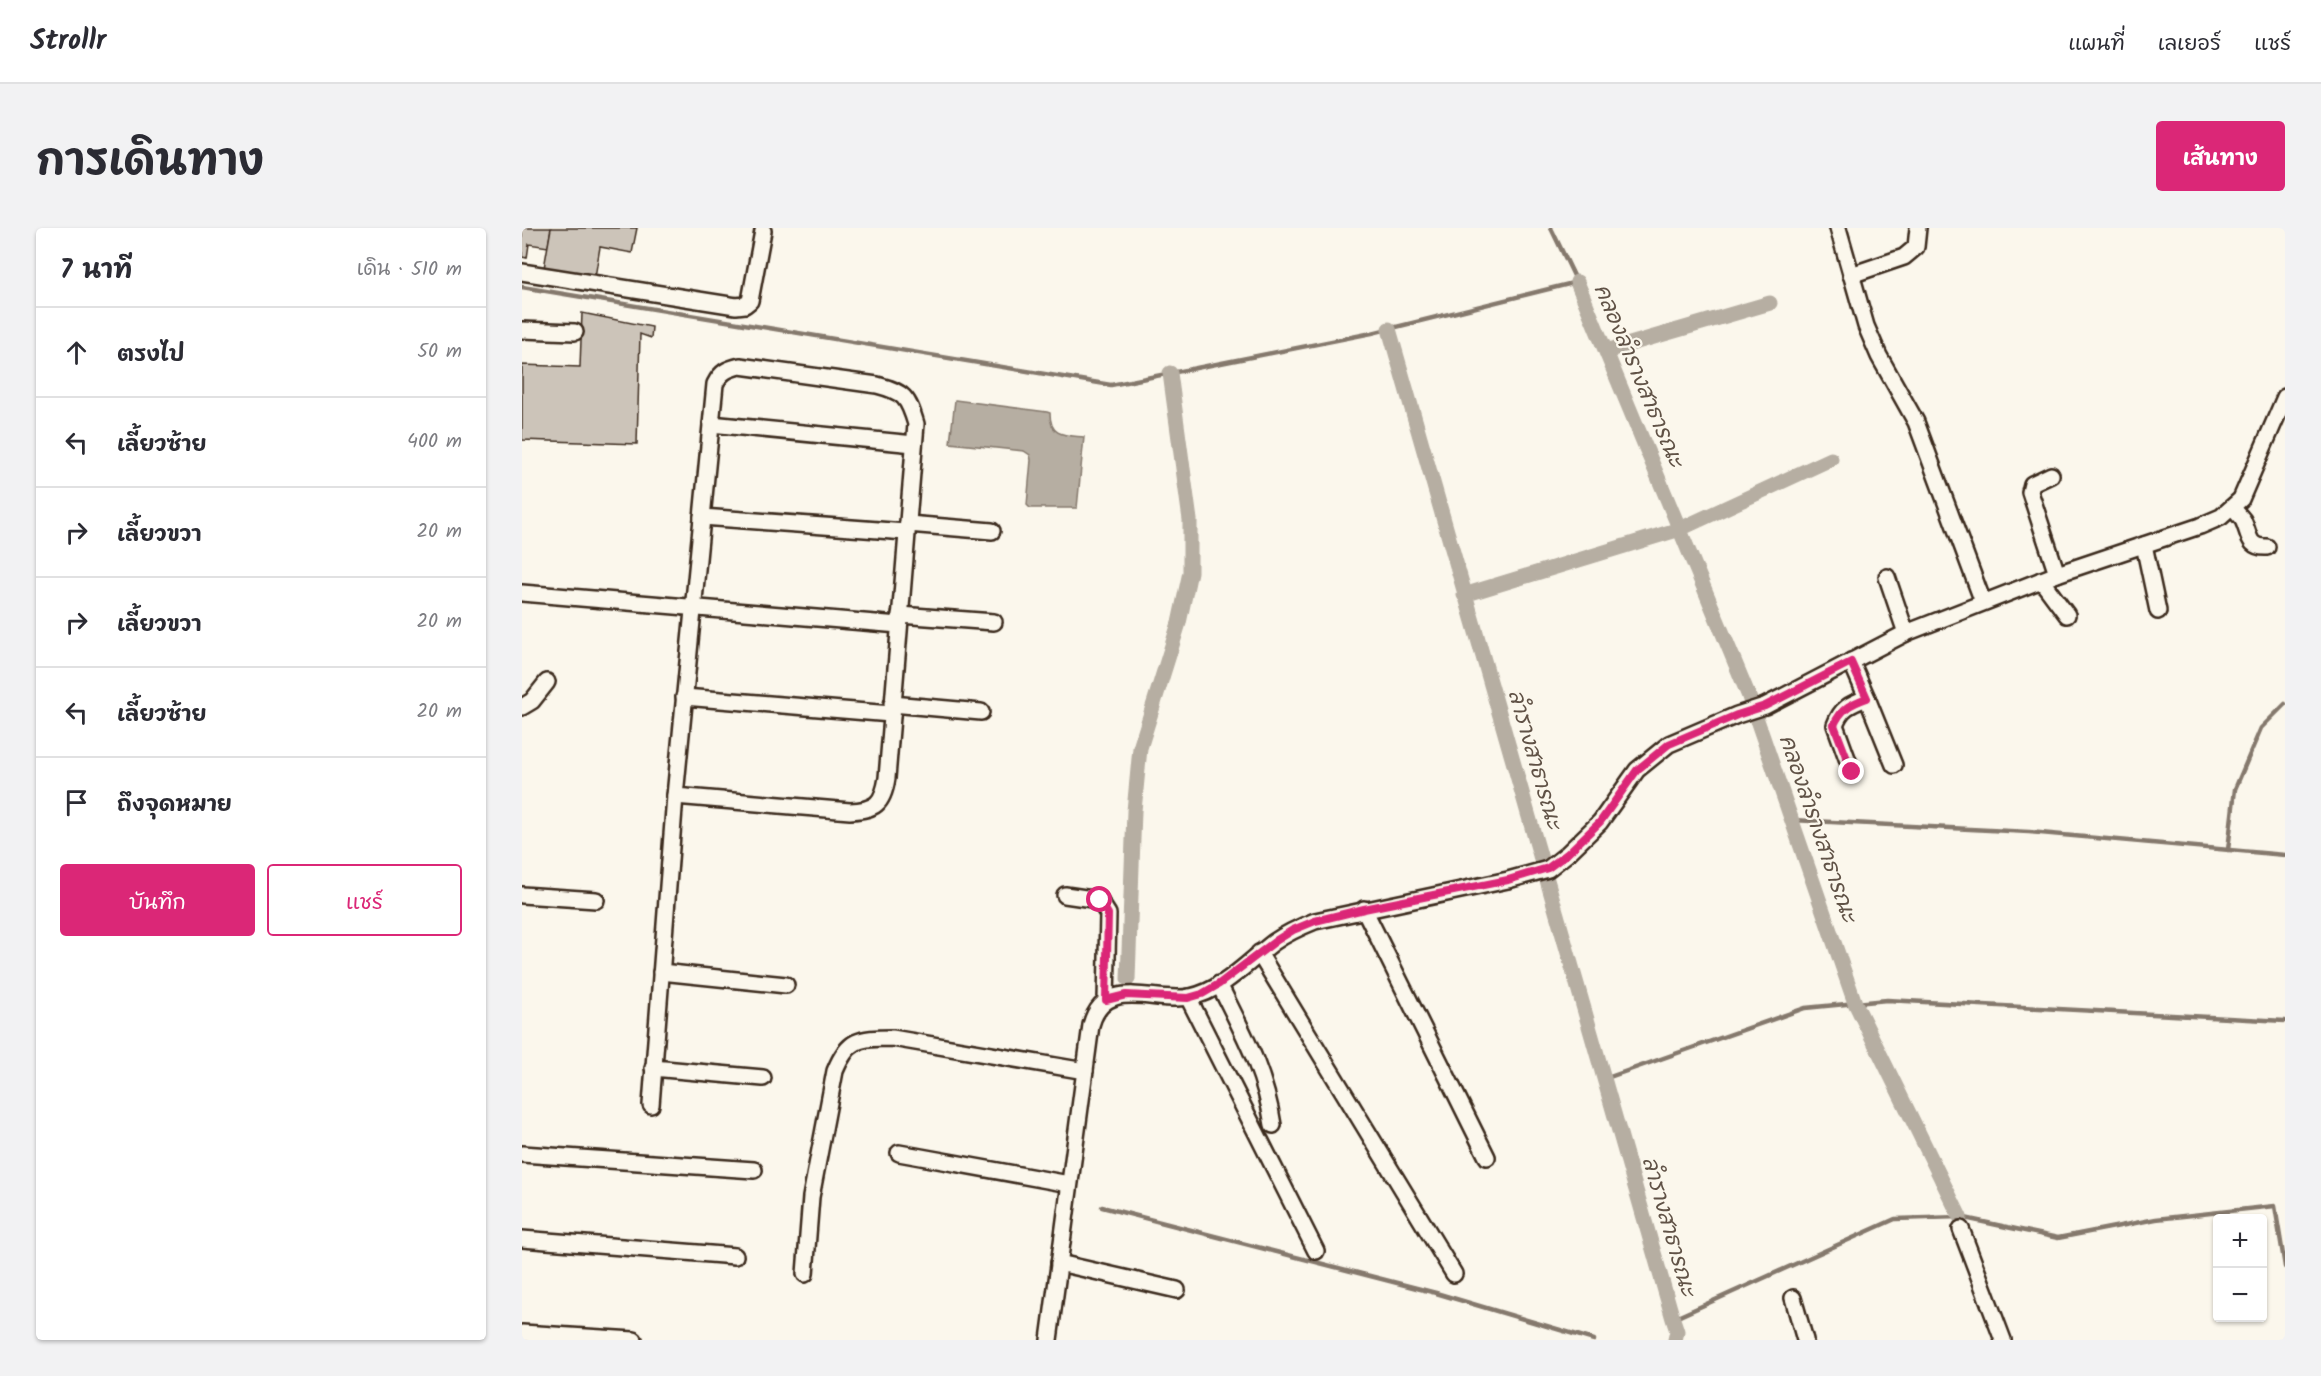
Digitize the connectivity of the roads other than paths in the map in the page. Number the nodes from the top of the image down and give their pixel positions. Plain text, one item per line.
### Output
1 (1838, 228) edge
2 (1918, 228) edge
3 (763, 231) dead end
4 (522, 272) edge
5 (1851, 275) junction
6 (522, 330) edge
7 (575, 332) dead end
8 (2285, 397) edge
9 (711, 424) junction
10 (914, 444) junction
11 (2051, 475) dead end
12 (2233, 508) junction
13 (702, 517) junction
14 (908, 528) junction
15 (993, 531) dead end
16 (2144, 545) junction
17 (2266, 547) dead end
18 (2057, 574) junction
19 (1887, 577) dead end
20 (2041, 580) junction
21 (522, 593) edge
22 (1983, 602) junction
23 (693, 608) junction
24 (2158, 611) dead end
25 (2067, 615) dead end
26 (899, 620) junction
27 (994, 622) dead end
28 (1906, 633) junction
29 (1851, 662) junction
30 (547, 682) dead end
31 (684, 696) junction
32 (1867, 698) junction
33 (522, 707) edge
34 (892, 709) junction
35 (981, 712) dead end
36 (1894, 765) dead end
37 (1852, 772) dead end
38 (675, 796) junction
39 (522, 895) edge
40 (1065, 895) dead end
41 (596, 900) dead end
42 (1364, 909) junction
43 (1259, 953) junction
44 (661, 972) junction
45 (1219, 984) junction
46 (786, 985) dead end
47 (1188, 998) junction
48 (1106, 1000) junction
49 (654, 1068) junction
50 (1085, 1071) junction
51 (764, 1078) dead end
52 (651, 1105) dead end
53 (1273, 1125) dead end
54 (522, 1154) edge
55 (899, 1154) dead end
56 (1487, 1157) dead end
57 (754, 1170) dead end
58 (1069, 1184) junction
59 (1961, 1229) dead end
60 (522, 1239) edge
61 (1316, 1251) dead end
62 (735, 1256) dead end
63 (1059, 1263) junction
64 (805, 1274) dead end
65 (1454, 1274) dead end
66 (1177, 1290) dead end
67 (1793, 1298) dead end
68 (522, 1333) edge
69 (634, 1340) edge
70 (1049, 1340) edge
71 (1805, 1340) edge
72 (2003, 1340) edge

1 - 5 street
2 - 5 street
3 - 4 street
5 - 22 street
6 - 7 street
8 - 12 street
9 - 10 street
9 - 10 street
9 - 13 street
10 - 14 street
11 - 18 street
12 - 16 street
12 - 17 street
13 - 14 street
13 - 23 street
14 - 15 street
14 - 26 street
16 - 18 street
16 - 24 street
18 - 20 street
19 - 28 street
20 - 22 street
20 - 25 street
21 - 23 street
22 - 28 street
23 - 26 street
23 - 31 street
26 - 27 street
26 - 34 street
28 - 29 street
29 - 32 street
29 - 42 street
30 - 33 street
31 - 34 street
31 - 38 street
32 - 36 street
32 - 37 street
34 - 35 street
34 - 38 street
38 - 44 street
39 - 41 street
40 - 48 street
42 - 43 street
42 - 56 street
43 - 45 street
43 - 65 street
44 - 46 street
44 - 49 street
45 - 47 street
45 - 53 street
47 - 48 street
47 - 61 street
48 - 50 street
49 - 51 street
49 - 52 street
50 - 58 street
50 - 64 street
54 - 57 street
55 - 58 street
58 - 63 street
59 - 72 street
60 - 62 street
63 - 66 street
63 - 70 street
67 - 71 street
68 - 69 street

